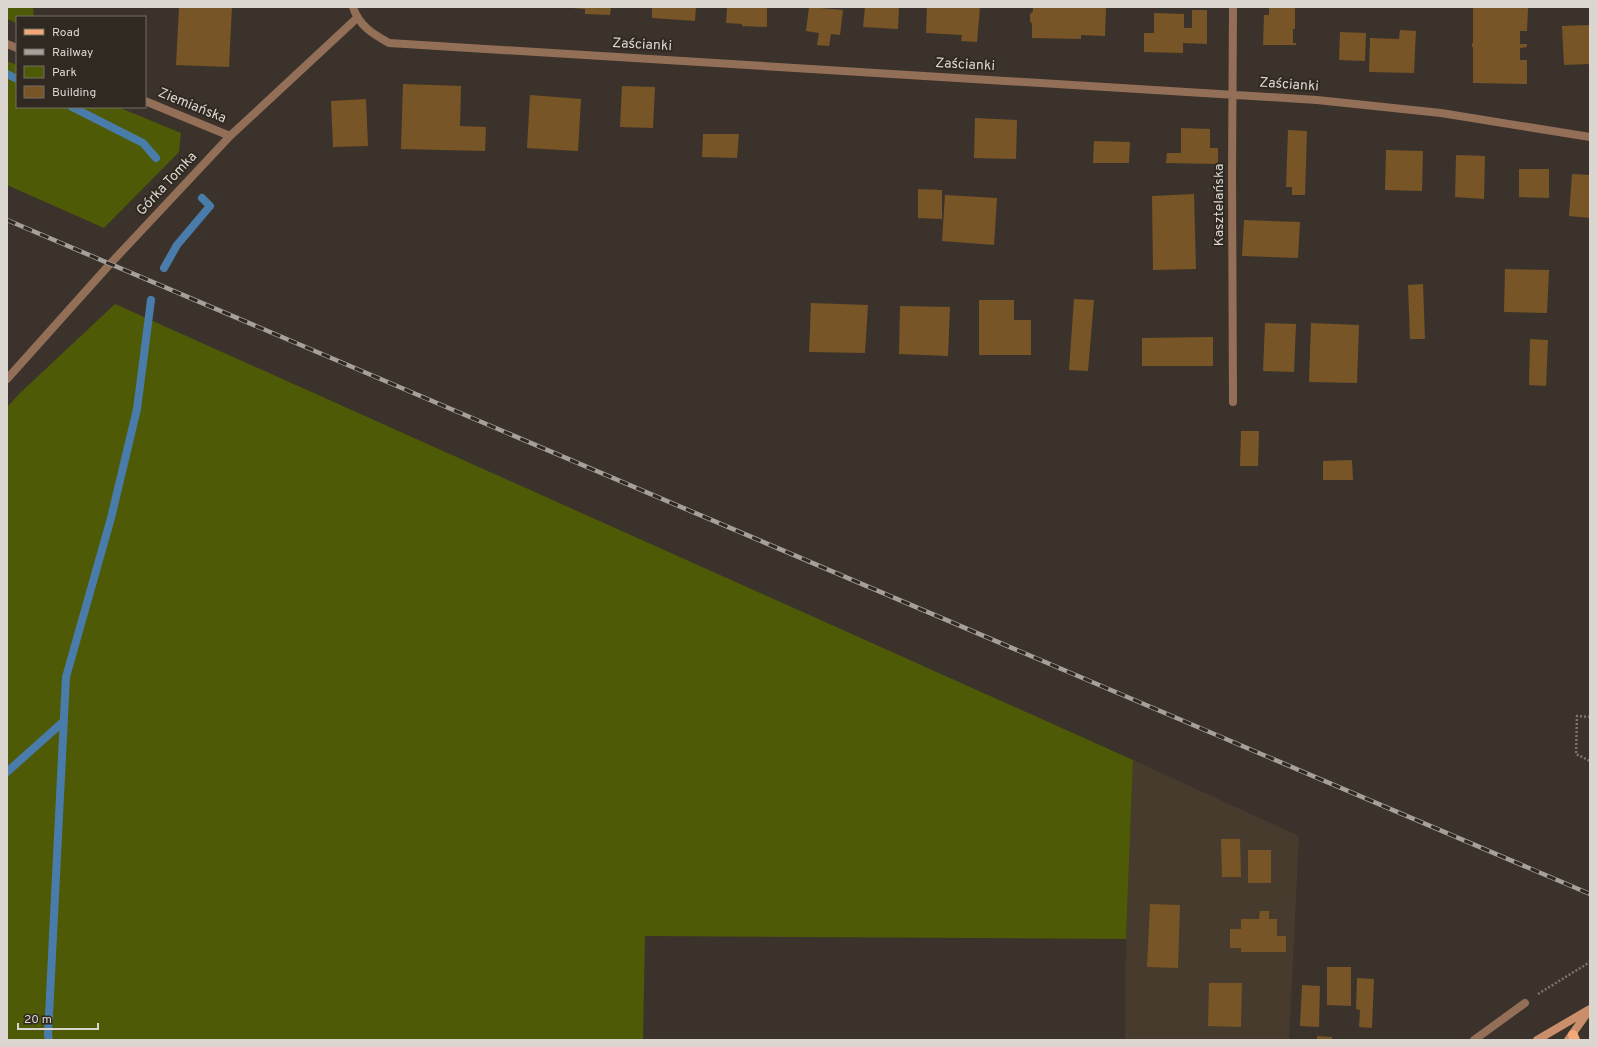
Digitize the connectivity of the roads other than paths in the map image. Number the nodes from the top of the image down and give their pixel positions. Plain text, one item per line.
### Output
1 (353, 7) edge
2 (1233, 7) edge
3 (357, 18) junction
4 (1233, 94) junction
5 (146, 101) edge
6 (230, 136) junction
7 (1590, 137) edge
8 (7, 379) edge
9 (1233, 402) dead end
10 (1525, 1003) road end
11 (1590, 1009) edge
12 (1572, 1038) edge
13 (1474, 1040) edge
14 (1536, 1040) edge

1 - 3 street, Zaścianki
2 - 4 street, Kasztelańska
3 - 4 street, Zaścianki
3 - 6 street, Górka Tomka
4 - 7 street, Zaścianki
4 - 9 street, Kasztelańska
5 - 6 street, Ziemiańska
6 - 8 street, Górka Tomka
10 - 13 street
11 - 12 street
11 - 14 street

